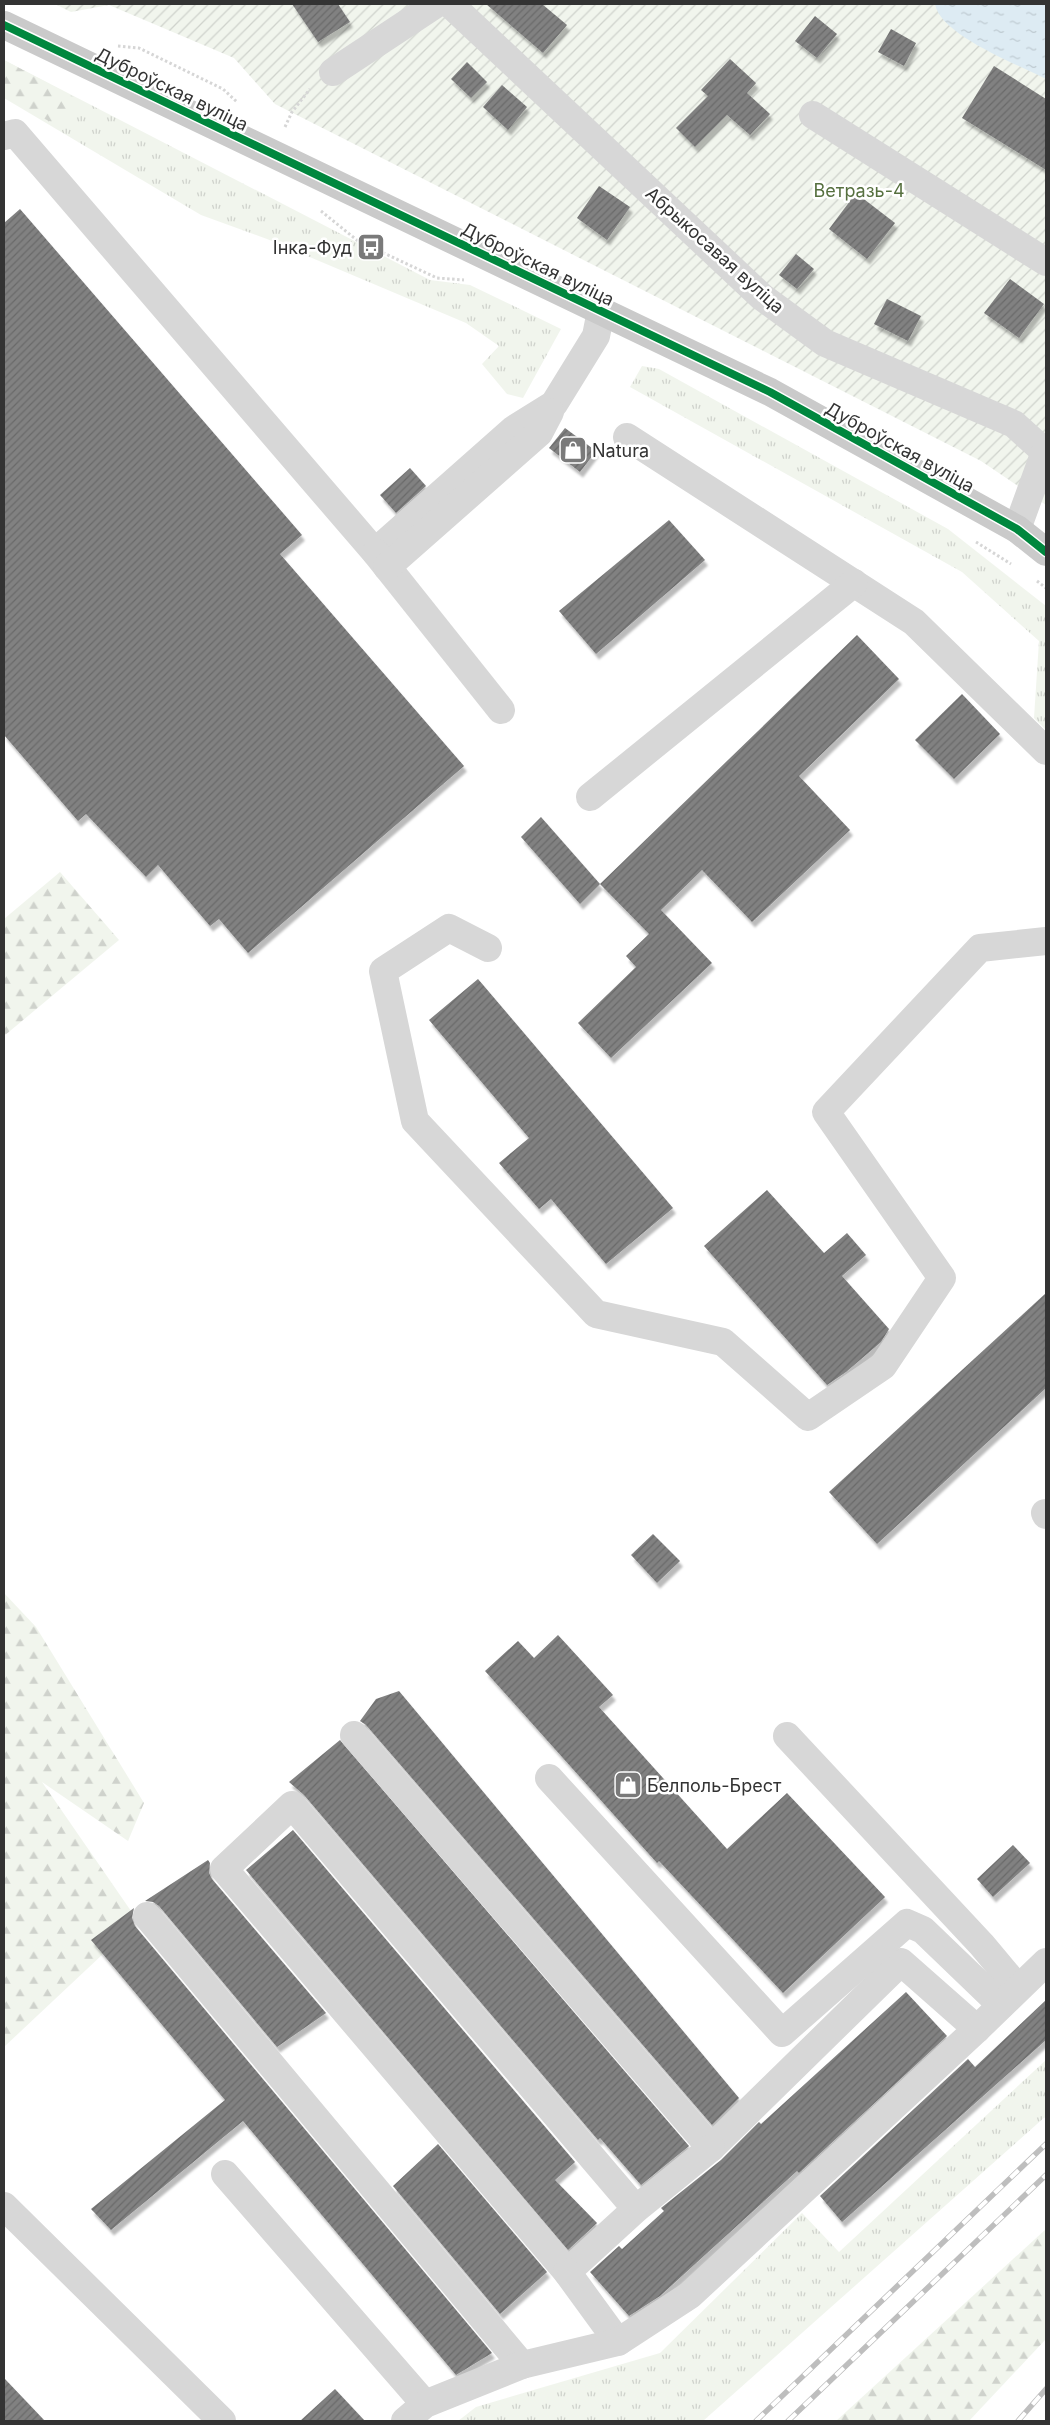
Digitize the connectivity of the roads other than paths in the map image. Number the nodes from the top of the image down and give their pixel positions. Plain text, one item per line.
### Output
1 (436, 4) edge
2 (450, 4) edge
3 (4, 25) edge
4 (333, 72) road end
5 (813, 115) dead end
6 (4, 136) edge
7 (1046, 262) edge
8 (601, 310) junction
9 (627, 438) dead end
10 (1046, 451) edge
11 (1016, 529) junction
12 (1046, 552) edge
13 (381, 560) junction
14 (854, 583) junction
15 (501, 710) dead end
16 (1046, 751) edge
17 (590, 796) dead end
18 (1046, 941) edge
19 (488, 948) dead end
20 (354, 1735) dead end
21 (787, 1736) dead end
22 (549, 1778) dead end
23 (147, 1916) dead end
24 (1046, 1962) edge
25 (1010, 1996) junction
26 (977, 2030) junction
27 (711, 2148) junction
28 (225, 2174) dead end
29 (4, 2206) edge
30 (636, 2210) junction
31 (567, 2272) junction
32 (618, 2342) junction
33 (522, 2365) junction
34 (415, 2412) edge
35 (222, 2421) edge

1 - 4 lane
2 - 10 lane, Абрыкосавая вуліца
3 - 8 main road, Дуброўская вуліца
5 - 7 lane
6 - 13 lane
8 - 11 main road, Дуброўская вуліца
8 - 13 lane
9 - 14 lane
10 - 11 lane
11 - 12 main road, Дуброўская вуліца
13 - 15 lane
14 - 16 lane
14 - 17 lane
18 - 19 lane
20 - 27 lane
21 - 25 lane
22 - 25 lane
23 - 33 lane
24 - 25 lane
25 - 26 lane
26 - 27 lane
26 - 32 lane
27 - 30 lane
28 - 34 lane
29 - 35 lane
30 - 31 lane
30 - 31 lane
31 - 32 lane
32 - 33 lane
33 - 34 lane

